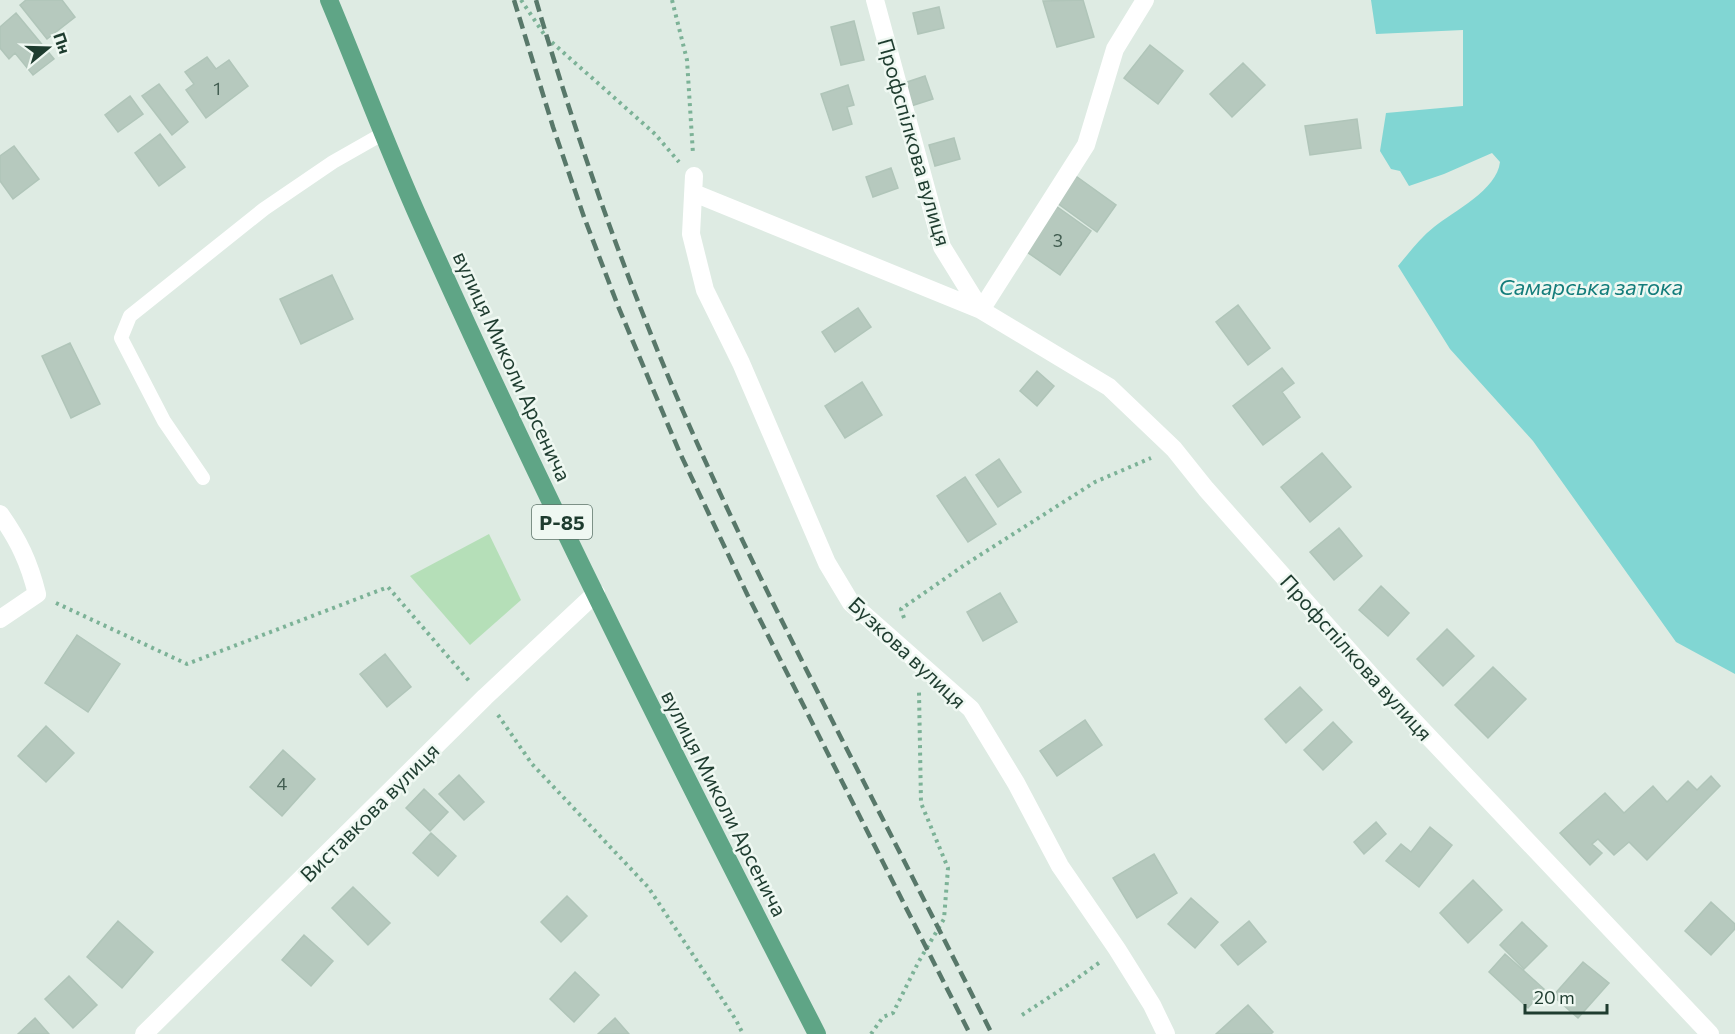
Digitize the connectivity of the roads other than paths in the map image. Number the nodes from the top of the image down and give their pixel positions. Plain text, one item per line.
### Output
1 (329, 0) edge
2 (875, 0) edge
3 (1145, 0) edge
4 (384, 133) junction
5 (694, 184) joint
6 (981, 310) junction
7 (203, 478) dead end
8 (0, 514) edge
9 (596, 593) junction
10 (0, 619) edge
11 (144, 1034) edge
12 (817, 1034) edge
13 (1167, 1034) edge
14 (1710, 1034) edge

1 - 4 main road, вулиця Миколи Арсенича / Р-85
2 - 6 street, Профспілкова вулиця
3 - 6 street
4 - 7 lane
4 - 9 main road, вулиця Миколи Арсенича / Р-85
5 - 6 street, Профспілкова вулиця
5 - 13 street, Бузкова вулиця
6 - 14 street, Профспілкова вулиця
8 - 10 street
9 - 11 street, Виставкова вулиця
9 - 12 main road, вулиця Миколи Арсенича / Р-85

